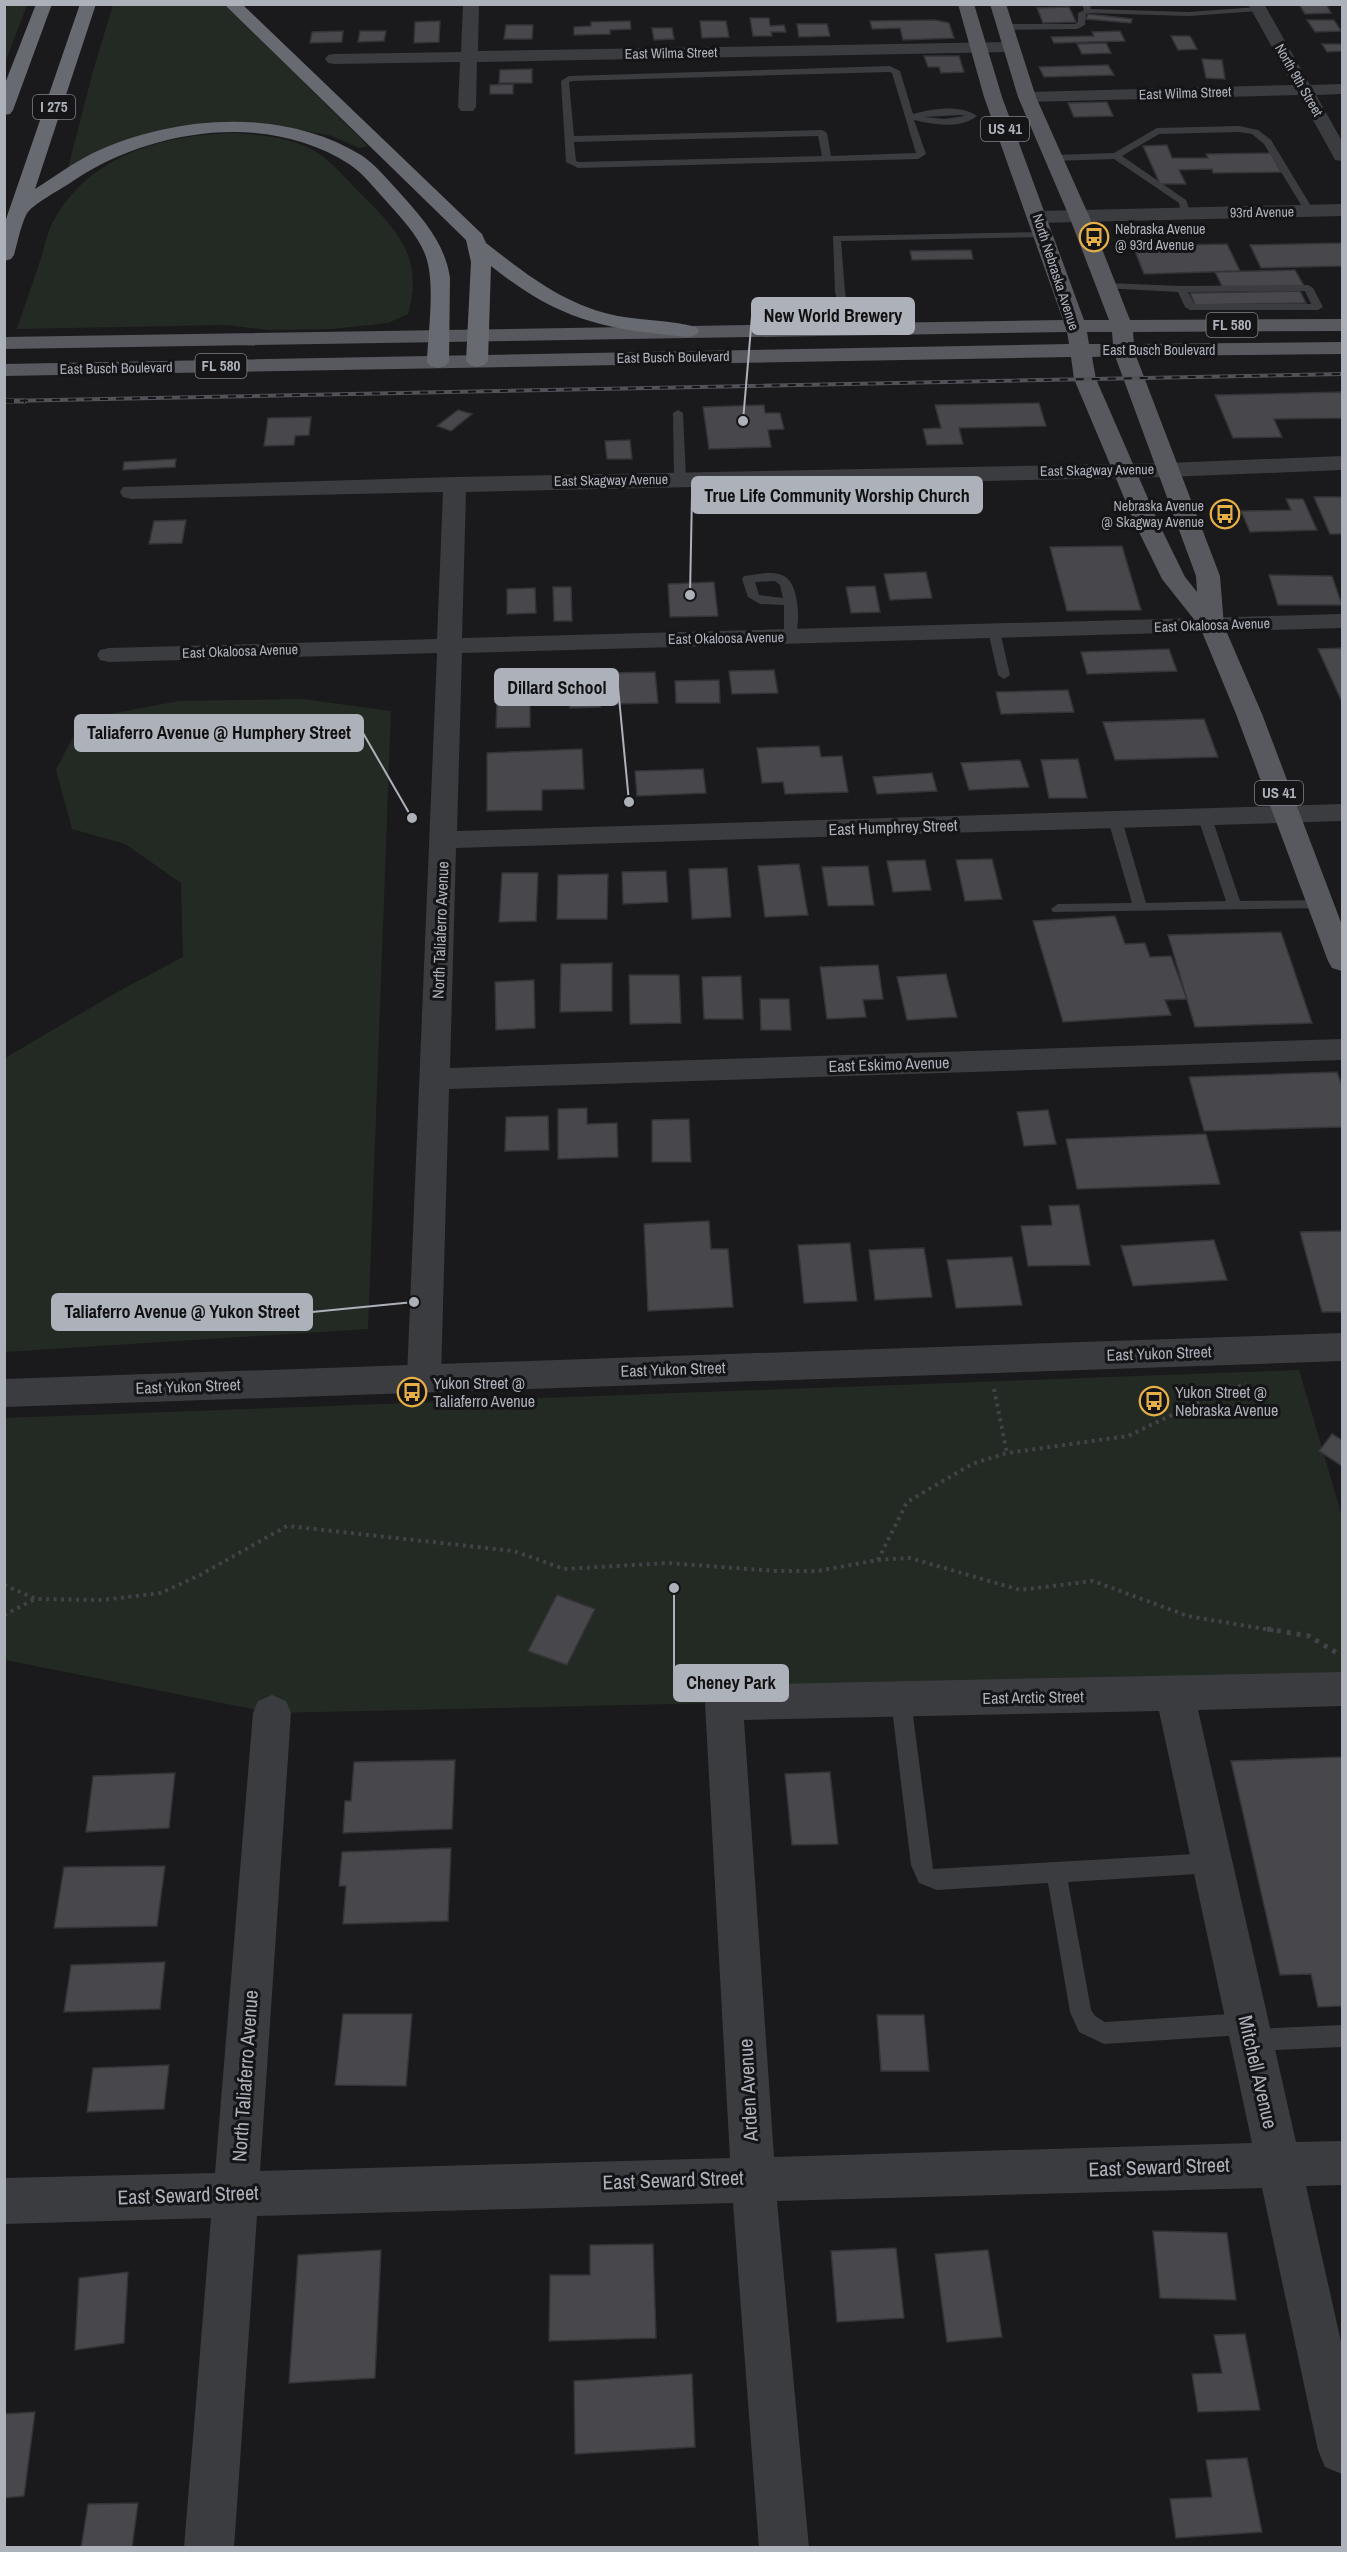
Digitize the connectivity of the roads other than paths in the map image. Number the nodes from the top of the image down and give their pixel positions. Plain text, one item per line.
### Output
1 (44, 4) edge
2 (88, 4) edge
3 (232, 4) edge
4 (471, 4) edge
5 (966, 4) edge
6 (998, 4) edge
7 (1257, 7) edge
8 (1087, 8) edge
9 (1004, 27) junction
10 (1009, 46) junction
11 (978, 47) junction
12 (469, 57) junction
13 (334, 59) dead end
14 (1342, 89) edge
15 (1304, 90) junction
16 (1027, 97) junction
17 (467, 107) dead end
18 (4, 110) edge
19 (987, 115) junction
20 (912, 117) junction
21 (570, 139) junction
22 (1116, 156) junction
23 (1342, 156) edge
24 (827, 158) junction
25 (1054, 158) junction
26 (20, 209) junction
27 (1342, 210) edge
28 (1309, 211) junction
29 (1186, 214) junction
30 (1079, 216) junction
31 (1041, 226) junction
32 (479, 247) junction
33 (4, 255) edge
34 (1107, 286) junction
35 (1182, 289) junction
36 (1226, 313) junction
37 (1308, 316) junction
38 (1342, 325) edge
39 (1122, 326) junction
40 (1076, 327) junction
41 (848, 328) junction
42 (689, 331) junction
43 (478, 335) junction
44 (439, 336) junction
45 (4, 344) edge
46 (1342, 348) edge
47 (1205, 349) junction
48 (1079, 350) junction
49 (1124, 350) junction
50 (477, 361) junction
51 (438, 362) junction
52 (4, 370) edge
53 (1142, 403) junction
54 (678, 413) dead end
55 (1342, 463) edge
56 (1123, 469) junction
57 (1167, 470) junction
58 (922, 474) junction
59 (689, 478) junction
60 (454, 483) junction
61 (131, 492) dead end
62 (790, 602) dead end
63 (1342, 621) edge
64 (1212, 626) junction
65 (994, 632) junction
66 (790, 636) junction
67 (449, 645) junction
68 (109, 655) dead end
69 (1005, 675) dead end
70 (1342, 813) edge
71 (1288, 815) junction
72 (1205, 818) junction
73 (1115, 820) junction
74 (443, 840) junction
75 (1322, 905) junction
76 (1235, 906) junction
77 (1140, 908) junction
78 (1058, 909) dead end
79 (1342, 961) edge
80 (1342, 1050) edge
81 (435, 1079) junction
82 (1342, 1347) edge
83 (424, 1377) junction
84 (4, 1393) edge
85 (1342, 1689) edge
86 (1175, 1694) junction
87 (901, 1700) junction
88 (724, 1703) joint
89 (272, 1713) dead end
90 (1212, 1863) junction
91 (1056, 1873) junction
92 (1248, 2032) junction
93 (1342, 2036) edge
94 (1342, 2163) edge
95 (1279, 2164) junction
96 (753, 2178) junction
97 (236, 2193) junction
98 (4, 2201) edge
99 (1342, 2450) edge
100 (209, 2547) edge
101 (784, 2547) edge

1 - 18 highway, I 275
2 - 26 highway, I 275
3 - 32 highway
4 - 12 street
5 - 11 main road, North Nebraska Avenue / US 41
6 - 9 main road, North Nebraska Avenue / US 41
7 - 8 lane
7 - 15 street, North 9th Street
8 - 9 lane
9 - 10 main road, North Nebraska Avenue / US 41
10 - 11 street, East Wilma Street
10 - 16 main road, North Nebraska Avenue / US 41
11 - 12 street, East Wilma Street
11 - 19 main road, North Nebraska Avenue / US 41
12 - 13 street, East Wilma Street
12 - 17 street
14 - 15 street, East Wilma Street
15 - 16 street, East Wilma Street
15 - 23 street, North 9th Street
16 - 25 main road, North Nebraska Avenue / US 41
19 - 20 lane
19 - 25 main road
19 - 31 main road, North Nebraska Avenue / US 41
20 - 21 lane
20 - 24 lane
21 - 24 lane
21 - 24 lane
22 - 25 lane
22 - 28 lane
22 - 29 lane
25 - 30 main road, North Nebraska Avenue / US 41
26 - 33 highway, I 275
26 - 44 highway
27 - 28 street, 93rd Avenue
28 - 29 street, 93rd Avenue
29 - 30 street, 93rd Avenue
30 - 31 street, 93rd Avenue
30 - 34 main road, North Nebraska Avenue / US 41
31 - 40 main road, North Nebraska Avenue / US 41
31 - 41 lane
32 - 42 highway
32 - 43 highway
34 - 35 lane
34 - 39 main road, North Nebraska Avenue / US 41
35 - 36 lane
35 - 37 lane
36 - 37 main road, East Busch Boulevard / FL 580
36 - 37 lane
36 - 39 main road, East Busch Boulevard / FL 580
37 - 38 main road, East Busch Boulevard / FL 580
39 - 40 main road, East Busch Boulevard / FL 580
39 - 49 main road, North Nebraska Avenue / US 41
40 - 41 main road, East Busch Boulevard / FL 580
40 - 48 main road, North Nebraska Avenue / US 41
41 - 42 main road, East Busch Boulevard / FL 580
42 - 43 main road, East Busch Boulevard / FL 580
43 - 44 main road, East Busch Boulevard / FL 580
43 - 50 highway
44 - 45 main road, East Busch Boulevard / FL 580
44 - 51 highway
46 - 47 main road, East Busch Boulevard / FL 580
47 - 49 main road, East Busch Boulevard / FL 580
47 - 53 main road
48 - 49 main road, East Busch Boulevard / FL 580
48 - 50 main road, East Busch Boulevard / FL 580
48 - 56 main road, North Nebraska Avenue / US 41
49 - 53 main road, North Nebraska Avenue / US 41
50 - 51 main road, East Busch Boulevard / FL 580
51 - 52 main road, East Busch Boulevard / FL 580
53 - 57 main road, North Nebraska Avenue / US 41
54 - 59 lane
55 - 57 street, East Skagway Avenue
56 - 57 street, East Skagway Avenue
56 - 58 street, East Skagway Avenue
56 - 64 main road, North Nebraska Avenue / US 41
57 - 64 main road, North Nebraska Avenue / US 41
58 - 59 street, East Skagway Avenue
58 - 59 lane
59 - 60 street, East Skagway Avenue
60 - 61 street, East Skagway Avenue
60 - 67 street, North Taliaferro Avenue
62 - 66 lane
63 - 64 street, East Okaloosa Avenue
64 - 65 street, East Okaloosa Avenue
64 - 71 main road, North Nebraska Avenue / US 41
65 - 66 street, East Okaloosa Avenue
65 - 69 lane
66 - 67 street, East Okaloosa Avenue
67 - 68 street, East Okaloosa Avenue
67 - 74 street, North Taliaferro Avenue
70 - 71 street, East Humphrey Street
71 - 72 street, East Humphrey Street
71 - 75 main road, North Nebraska Avenue / US 41
72 - 73 street, East Humphrey Street
72 - 76 lane
73 - 74 street, East Humphrey Street
73 - 77 lane
74 - 81 street, North Taliaferro Avenue
75 - 76 lane
75 - 79 main road, North Nebraska Avenue / US 41
76 - 77 lane
77 - 78 lane
80 - 81 street, East Eskimo Avenue
81 - 83 street, North Taliaferro Avenue
82 - 83 street, East Yukon Street
83 - 84 street, East Yukon Street
85 - 86 street, East Arctic Street
86 - 87 street, East Arctic Street
86 - 90 street, Mitchell Avenue
87 - 88 street, East Arctic Street
87 - 91 lane
88 - 96 street, Arden Avenue
89 - 97 street, North Taliaferro Avenue
90 - 91 lane
90 - 92 street, Mitchell Avenue
91 - 92 lane
92 - 93 lane
92 - 95 street, Mitchell Avenue
94 - 95 street, East Seward Street
95 - 96 street, East Seward Street
95 - 99 street, Mitchell Avenue
96 - 97 street, East Seward Street
96 - 101 street, Arden Avenue
97 - 98 street, East Seward Street
97 - 100 street, North Taliaferro Avenue

